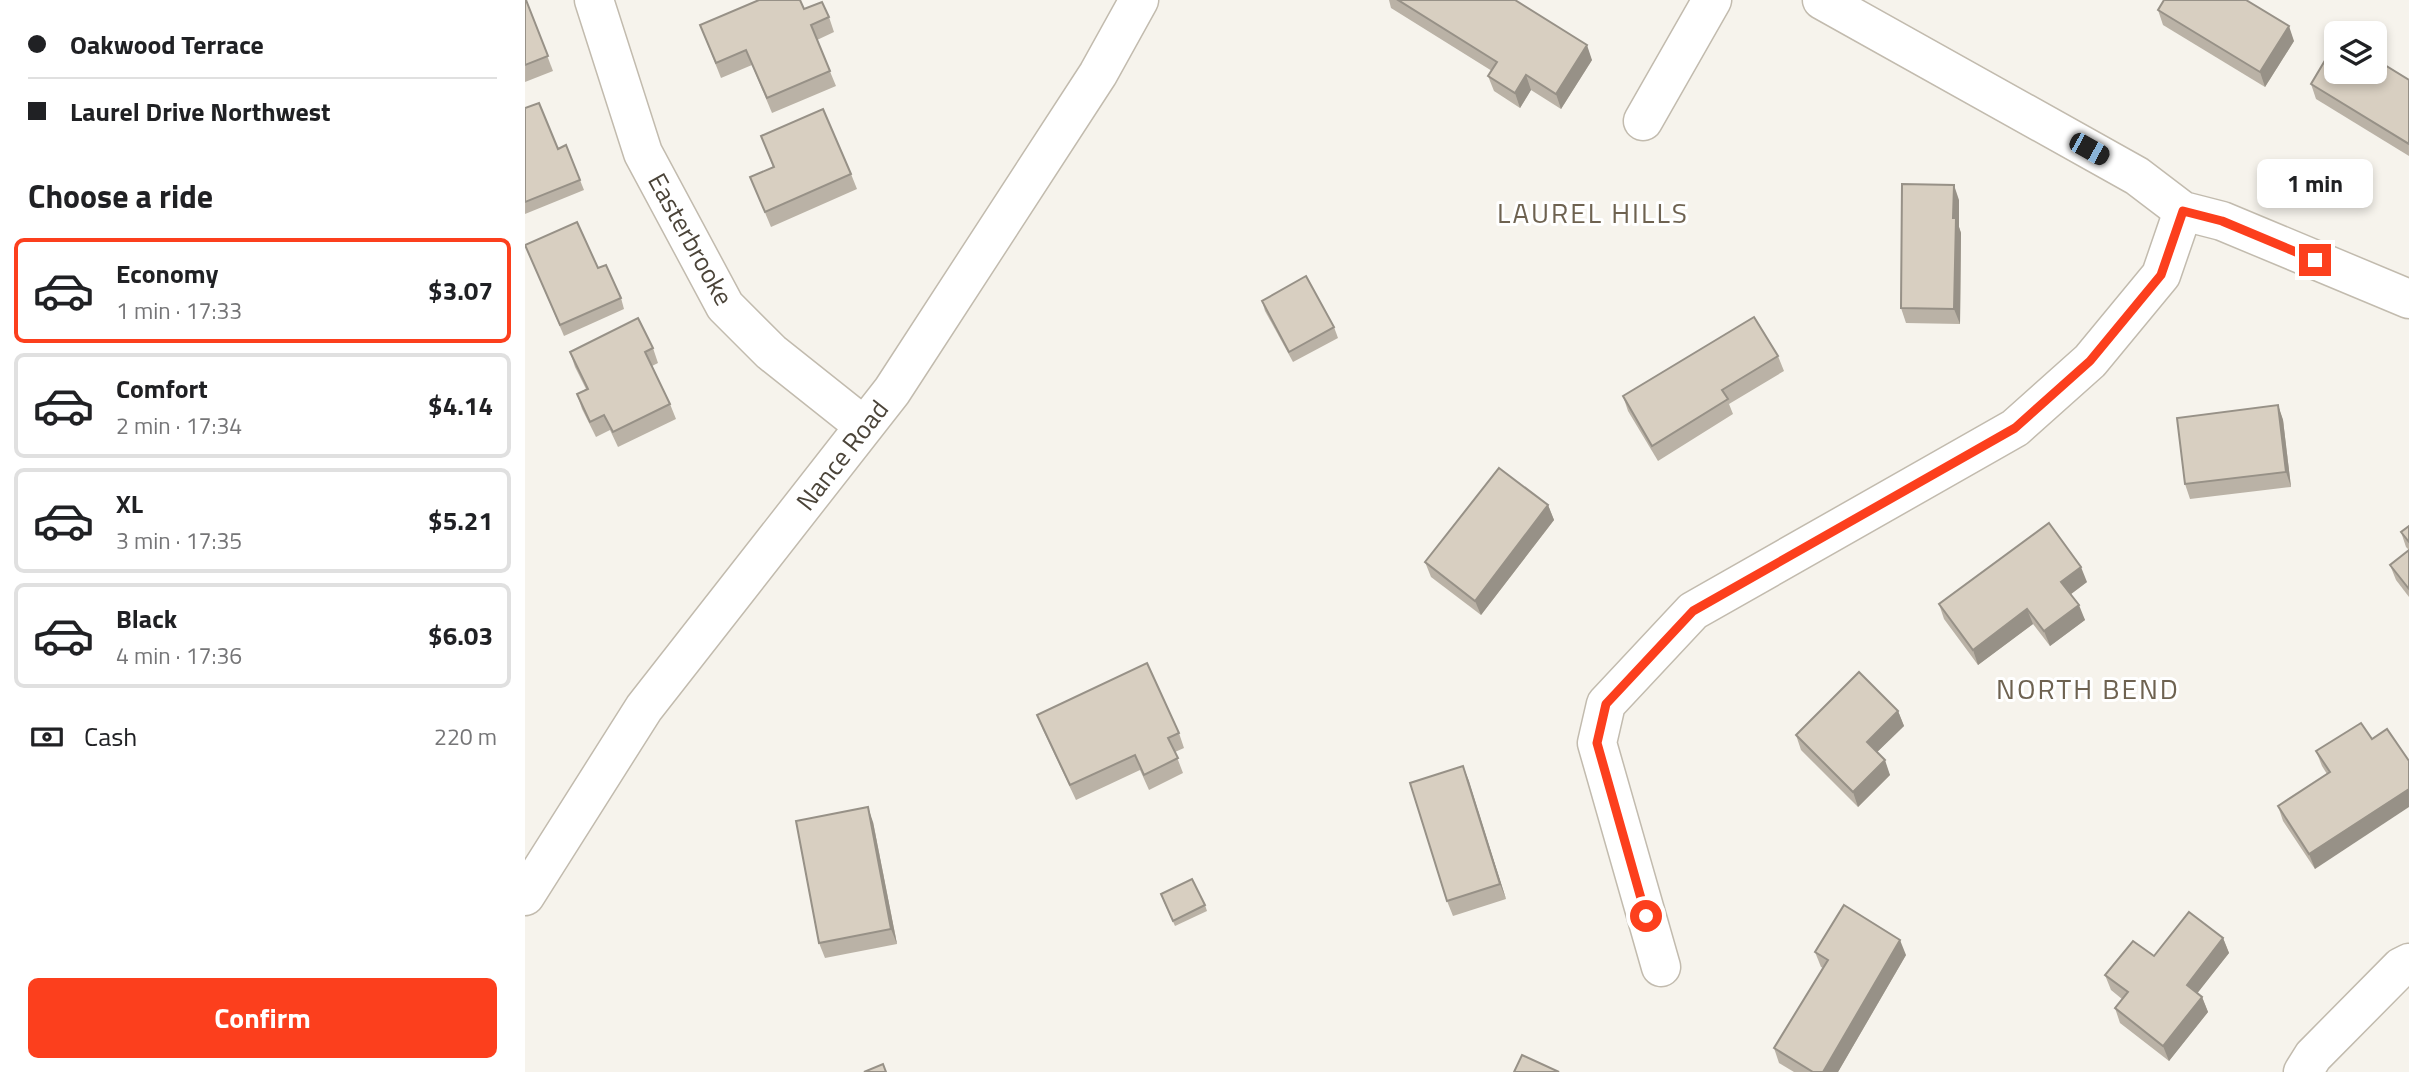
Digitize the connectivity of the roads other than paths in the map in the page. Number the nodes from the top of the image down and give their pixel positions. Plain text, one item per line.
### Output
1 (594, 0) edge
2 (1139, 0) edge
3 (1712, 0) edge
4 (1822, 0) edge
5 (1643, 121) dead end
6 (2183, 211) junction
7 (2409, 299) edge
8 (864, 426) junction
9 (525, 896) edge
10 (2409, 963) edge
11 (1661, 967) dead end
12 (2303, 1072) edge

1 - 8 street, Easterbrooke
2 - 8 street, Nance Road
3 - 5 street
4 - 6 street
6 - 7 street
6 - 11 street
8 - 9 street, Nance Road
10 - 12 street

